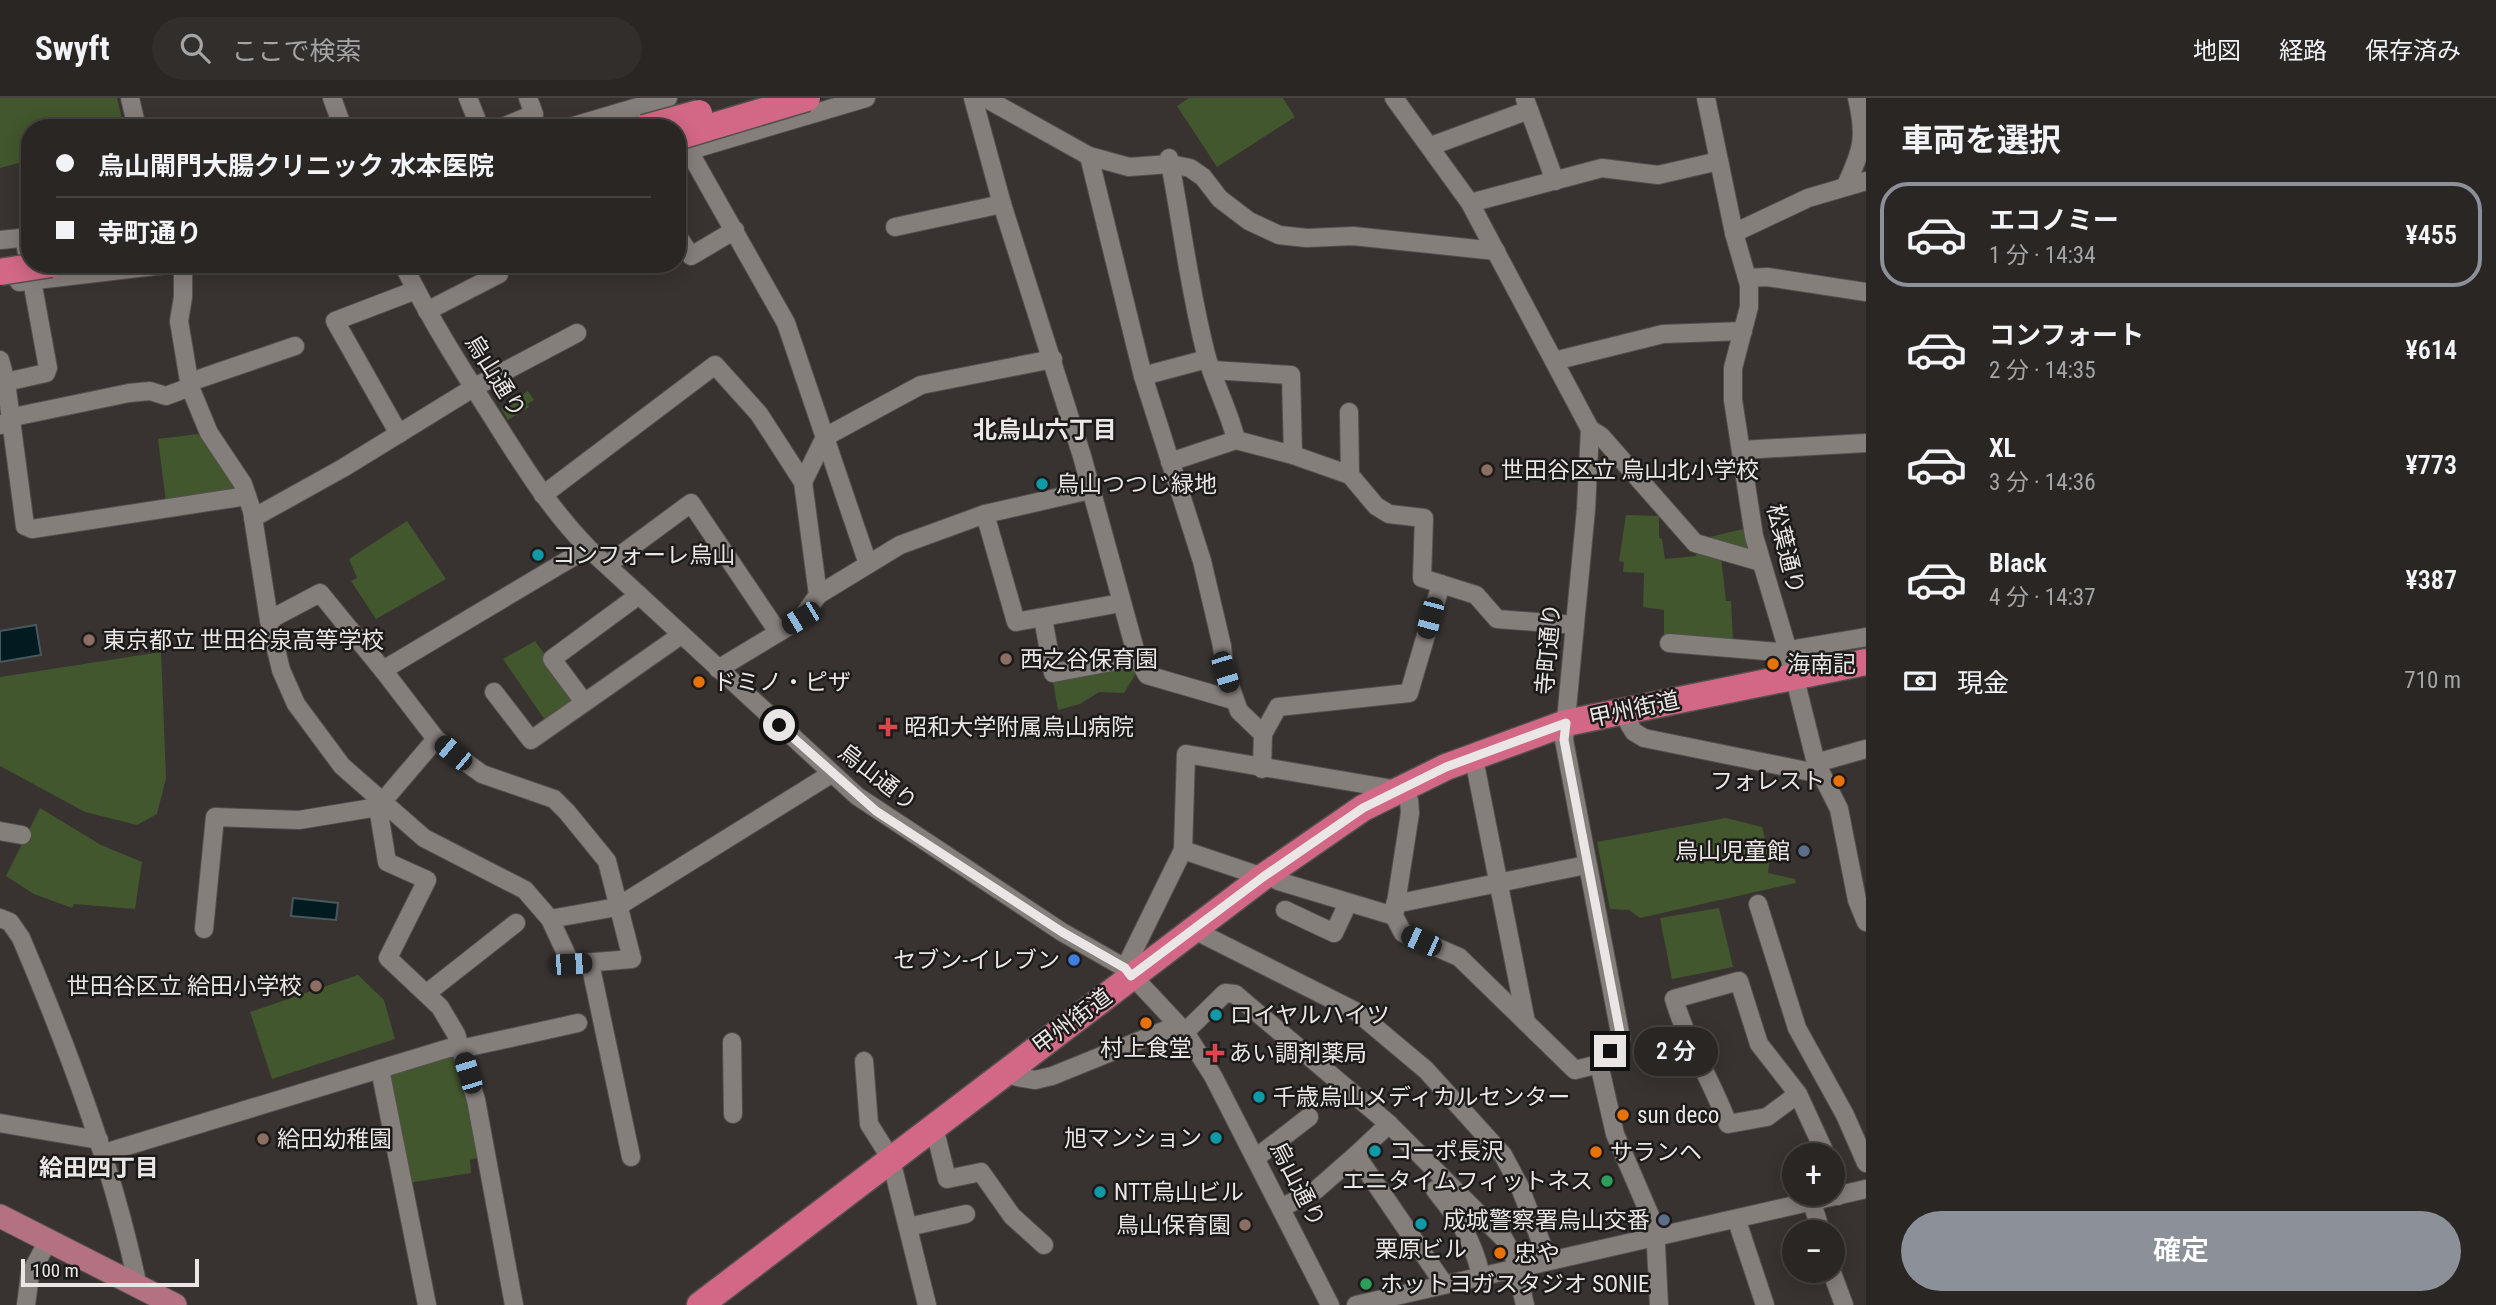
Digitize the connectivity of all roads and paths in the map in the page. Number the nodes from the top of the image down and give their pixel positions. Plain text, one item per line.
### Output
1 (130, 98) edge
2 (332, 98) edge
3 (468, 98) edge
4 (528, 98) edge
5 (749, 98) edge
6 (807, 98) edge
7 (866, 98) edge
8 (973, 98) edge
9 (985, 98) edge
10 (1394, 98) edge
11 (1706, 98) edge
12 (1857, 98) edge
13 (662, 99) edge
14 (1527, 104) edge
15 (135, 119) edge
16 (340, 119) edge
17 (476, 119) edge
18 (522, 119) edge
19 (596, 119) edge
20 (672, 119) edge
21 (676, 119) edge
22 (686, 145) edge
23 (686, 146) edge
24 (1431, 146) junction
25 (686, 155) edge
26 (1089, 156) junction
27 (1170, 161) junction
28 (1719, 161) junction
29 (1555, 181) junction
30 (1866, 181) edge
31 (1846, 185) junction
32 (1470, 203) junction
33 (1002, 204) junction
34 (895, 227) dead end
35 (734, 230) junction
36 (1734, 233) junction
37 (0, 240) edge
38 (21, 242) edge
39 (21, 245) edge
40 (686, 248) edge
41 (1496, 251) junction
42 (0, 255) edge
43 (0, 272) edge
44 (21, 272) edge
45 (38, 273) edge
46 (41, 273) edge
47 (183, 273) edge
48 (408, 273) edge
49 (499, 273) edge
50 (1748, 278) junction
51 (0, 284) edge
52 (416, 290) junction
53 (1866, 292) edge
54 (427, 311) junction
55 (1743, 331) junction
56 (577, 333) dead end
57 (295, 346) dead end
58 (1053, 359) junction
59 (0, 360) edge
60 (1554, 361) junction
61 (1210, 364) junction
62 (1143, 376) junction
63 (6, 382) junction
64 (190, 385) junction
65 (473, 388) junction
66 (1349, 412) dead end
67 (5, 422) edge
68 (1590, 429) junction
69 (400, 434) junction
70 (825, 438) junction
71 (1236, 440) junction
72 (1866, 443) edge
73 (1742, 450) junction
74 (1293, 455) junction
75 (1170, 462) junction
76 (1350, 475) junction
77 (803, 482) junction
78 (1090, 490) junction
79 (542, 495) junction
80 (247, 496) junction
81 (985, 514) junction
82 (253, 518) junction
83 (588, 548) junction
84 (1761, 562) junction
85 (868, 564) junction
86 (607, 565) junction
87 (1441, 584) junction
88 (818, 595) junction
89 (639, 596) junction
90 (1121, 603) junction
91 (1043, 618) junction
92 (269, 620) junction
93 (1575, 625) junction
94 (778, 632) junction
95 (681, 635) junction
96 (1866, 637) edge
97 (1669, 643) dead end
98 (1137, 657) junction
99 (1866, 662) edge
100 (718, 669) junction
101 (383, 670) junction
102 (1793, 672) junction
103 (1866, 676) edge
104 (494, 692) dead end
105 (1233, 700) junction
106 (584, 702) junction
107 (1629, 724) junction
108 (1565, 731) junction
109 (1262, 734) junction
110 (436, 738) junction
111 (1866, 749) edge
112 (1818, 768) junction
113 (1262, 769) junction
114 (1476, 769) junction
115 (831, 774) junction
116 (1404, 795) junction
117 (380, 805) junction
118 (0, 831) edge
119 (22, 835) dead end
120 (1183, 850) junction
121 (1586, 865) junction
122 (1271, 879) junction
123 (1499, 883) junction
124 (1348, 903) junction
125 (1758, 905) dead end
126 (617, 907) junction
127 (1284, 910) dead end
128 (1394, 910) junction
129 (0, 918) edge
130 (550, 919) junction
131 (1866, 922) edge
132 (516, 923) dead end
133 (204, 929) dead end
134 (1204, 935) junction
135 (590, 963) junction
136 (1131, 976) junction
137 (427, 993) junction
138 (1526, 1022) junction
139 (578, 1023) dead end
140 (1181, 1028) junction
141 (732, 1042) dead end
142 (460, 1046) junction
143 (864, 1061) dead end
144 (1599, 1064) junction
145 (380, 1069) junction
146 (1017, 1077) junction
147 (1798, 1094) junction
148 (733, 1114) dead end
149 (1309, 1117) dead end
150 (0, 1123) edge
151 (1389, 1124) junction
152 (937, 1139) junction
153 (1820, 1143) edge
154 (101, 1147) junction
155 (1356, 1155) junction
156 (631, 1157) dead end
157 (1257, 1157) junction
158 (1866, 1163) edge
159 (892, 1166) junction
160 (1866, 1189) edge
161 (1435, 1190) dead end
162 (1845, 1194) edge
163 (1796, 1206) edge
164 (1283, 1207) junction
165 (966, 1214) dead end
166 (0, 1216) edge
167 (1737, 1221) junction
168 (908, 1227) junction
169 (1655, 1236) junction
170 (48, 1241) junction
171 (1044, 1245) dead end
172 (1548, 1260) junction
173 (1516, 1268) junction
174 (1481, 1276) junction
175 (1836, 1283) edge
176 (1444, 1284) junction
177 (138, 1287) junction
178 (1401, 1300) edge
179 (26, 1305) edge
180 (174, 1305) edge
181 (427, 1305) edge
182 (514, 1305) edge
183 (700, 1305) edge
184 (721, 1305) edge
185 (927, 1305) edge
186 (1330, 1305) edge
187 (1358, 1305) edge
188 (1525, 1305) edge
189 (1659, 1305) edge
190 (1765, 1305) edge
191 (1844, 1305) edge

1 - 15 street
2 - 16 street
3 - 17 street
4 - 18 street
5 - 21 highway, bridge
6 - 22 highway, bridge
7 - 23 street
8 - 33 street
9 - 26 street
10 - 24 street
11 - 28 street, 松葉通り
12 - 31 street
13 - 19 street
13 - 20 street
14 - 24 street
14 - 29 street
24 - 32 street
25 - 35 street
26 - 27 street
26 - 62 street
27 - 41 street
27 - 61 street
28 - 29 street
28 - 36 street, 松葉通り
29 - 32 street
30 - 31 street
31 - 36 street
32 - 41 street
33 - 34 street
33 - 58 street
35 - 40 street
35 - 70 street
36 - 50 street, 松葉通り
37 - 38 street
39 - 42 highway
41 - 60 street
43 - 44 highway, bridge
45 - 51 street
46 - 63 street
47 - 64 street
48 - 52 street, 烏山通り
49 - 54 street
50 - 53 street
50 - 55 street, 松葉通り
52 - 54 street, 烏山通り
52 - 69 street
54 - 65 street, 烏山通り
55 - 60 street
55 - 73 street, 松葉通り
56 - 65 street
57 - 64 street
58 - 70 street
58 - 78 street
59 - 63 street
60 - 68 street
61 - 62 street
61 - 71 street
61 - 74 street
62 - 75 street
63 - 67 street
64 - 67 street
64 - 80 street
65 - 69 street
65 - 79 street, 烏山通り
66 - 76 street
67 - 80 street
68 - 84 street
68 - 93 street, 寺町通り
69 - 82 street
70 - 77 street
70 - 85 street
71 - 74 street
71 - 75 street
72 - 73 street
73 - 84 street, 松葉通り
74 - 76 street
75 - 105 street
76 - 87 street
77 - 79 street
77 - 88 street
78 - 81 street
78 - 90 street
79 - 83 street, 烏山通り
80 - 82 street
81 - 85 street
81 - 91 street
82 - 92 street
83 - 86 street, 烏山通り
83 - 101 street
84 - 102 street, 松葉通り
85 - 88 street
86 - 89 street, 烏山通り
86 - 94 street
87 - 93 street
87 - 109 street
88 - 94 street
89 - 95 street, 烏山通り
89 - 106 street
90 - 91 street
90 - 98 street
91 - 98 street
92 - 101 street
92 - 117 street
93 - 108 street, 寺町通り
94 - 100 street
95 - 100 street, 烏山通り
95 - 106 street
96 - 102 street
97 - 102 street
98 - 105 street
99 - 102 highway, 甲州街道
100 - 115 street, 烏山通り
101 - 110 street
102 - 103 highway, 甲州街道
102 - 107 highway, 甲州街道
102 - 108 highway, 甲州街道
102 - 112 street, 松葉通り
104 - 106 street
105 - 109 street
107 - 108 highway, 甲州街道
107 - 112 street
108 - 114 highway, 甲州街道
108 - 116 highway, 甲州街道
108 - 121 street, 寺町通り
109 - 113 street
110 - 117 street
110 - 126 street
111 - 112 street
112 - 131 street, 松葉通り
113 - 116 street
113 - 120 street
114 - 116 highway, 甲州街道
114 - 123 street
115 - 126 street
115 - 136 street, 烏山通り
116 - 122 highway, 甲州街道
116 - 128 street
117 - 130 street
117 - 133 street
117 - 137 street
118 - 119 street
120 - 122 street
120 - 136 street
121 - 123 street
121 - 144 street, 寺町通り
122 - 124 street
122 - 134 highway, 甲州街道
122 - 136 highway, 甲州街道
123 - 128 street
123 - 138 street
124 - 127 street
124 - 128 street
125 - 158 street
126 - 130 street
126 - 135 street
128 - 138 street
129 - 154 street
130 - 135 street
132 - 137 street
134 - 136 highway, 甲州街道
134 - 172 street
135 - 156 street
136 - 140 street, 烏山通り
136 - 146 highway, 甲州街道
136 - 159 highway, 甲州街道
137 - 142 street
138 - 144 street
139 - 142 street
140 - 146 street
140 - 151 street
140 - 157 street, 烏山通り
141 - 148 street
142 - 145 street
142 - 182 street
143 - 159 street
144 - 169 street
145 - 154 street
145 - 181 street
146 - 152 highway, 甲州街道
147 - 147 street
147 - 153 street
149 - 157 street
150 - 154 street
151 - 155 street
151 - 173 street
152 - 159 highway, 甲州街道
152 - 171 street
154 - 177 street
155 - 164 street
155 - 176 street
157 - 164 street, 烏山通り
159 - 168 street
159 - 183 highway, 甲州街道
159 - 184 highway, 甲州街道
160 - 162 street
161 - 174 street
163 - 167 street
164 - 186 street, 烏山通り
165 - 168 street
166 - 170 main road
167 - 169 street
167 - 190 street
168 - 185 street
169 - 172 street
169 - 189 street
170 - 177 main road
170 - 179 street
172 - 173 street
173 - 174 street
173 - 188 street
174 - 176 street
175 - 191 street
176 - 178 street
177 - 180 main road
178 - 187 street

